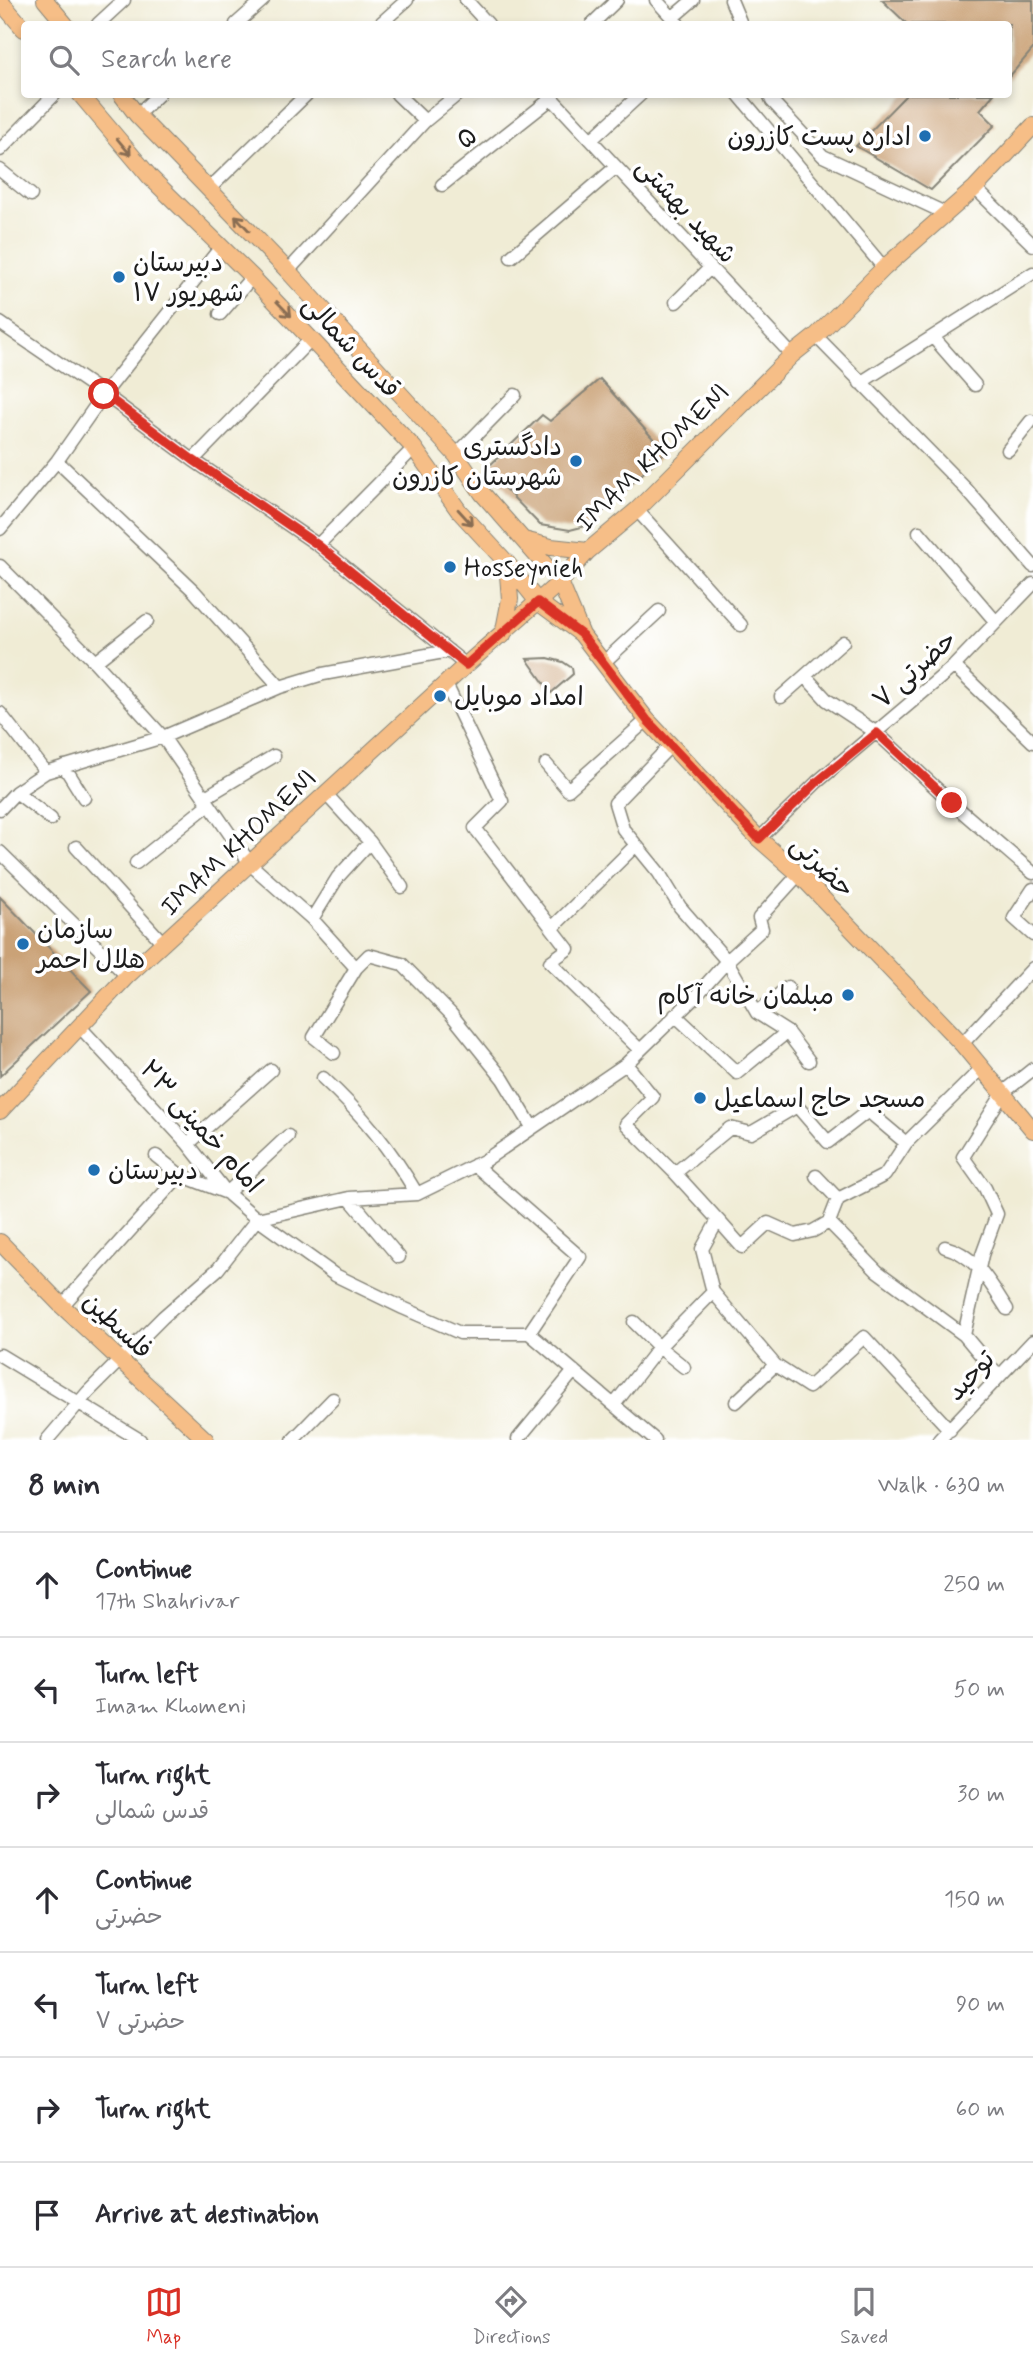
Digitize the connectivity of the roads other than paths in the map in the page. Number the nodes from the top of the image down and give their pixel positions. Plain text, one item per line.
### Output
1 (45, 0) edge
2 (124, 0) edge
3 (263, 0) edge
4 (407, 0) edge
5 (487, 0) edge
6 (617, 0) edge
7 (656, 0) edge
8 (692, 0) edge
9 (732, 0) edge
10 (0, 1) edge
11 (471, 5) edge
12 (62, 21) edge
13 (101, 21) edge
14 (239, 21) edge
15 (383, 21) edge
16 (485, 21) edge
17 (595, 21) edge
18 (675, 21) edge
19 (740, 21) edge
20 (21, 26) edge
21 (51, 98) edge
22 (83, 98) edge
23 (124, 98) edge
24 (155, 98) edge
25 (303, 98) edge
26 (401, 98) edge
27 (453, 98) edge
28 (548, 98) edge
29 (552, 98) edge
30 (637, 98) edge
31 (741, 98) edge
32 (771, 98) edge
33 (137, 115) junction
34 (425, 121) junction
35 (1033, 126) edge
36 (591, 140) junction
37 (0, 150) edge
38 (615, 167) junction
39 (0, 170) edge
40 (442, 185) dead end
41 (210, 188) junction
42 (975, 188) junction
43 (31, 195) dead end
44 (946, 213) junction
45 (1033, 245) edge
46 (221, 247) junction
47 (511, 257) dead end
48 (710, 268) junction
49 (884, 268) junction
50 (288, 271) junction
51 (1033, 273) edge
52 (252, 277) junction
53 (676, 302) dead end
54 (220, 314) dead end
55 (0, 323) edge
56 (816, 336) junction
57 (933, 337) junction
58 (312, 338) junction
59 (792, 355) junction
60 (860, 383) junction
61 (975, 385) dead end
62 (104, 394) junction
63 (515, 395) dead end
64 (1032, 420) edge
65 (414, 448) junction
66 (1008, 450) dead end
67 (456, 455) junction
68 (193, 460) junction
69 (57, 461) junction
70 (636, 510) junction
71 (0, 528) edge
72 (919, 532) dead end
73 (524, 540) junction
74 (318, 545) junction
75 (589, 551) junction
76 (507, 563) junction
77 (0, 566) edge
78 (1033, 566) edge
79 (560, 582) junction
80 (1033, 584) edge
81 (538, 602) junction
82 (659, 611) dead end
83 (147, 621) dead end
84 (996, 622) junction
85 (741, 625) dead end
86 (503, 635) junction
87 (582, 635) junction
88 (844, 642) dead end
89 (449, 651) junction
90 (95, 662) junction
91 (603, 663) junction
92 (466, 665) junction
93 (954, 666) junction
94 (805, 676) junction
95 (446, 684) junction
96 (280, 687) junction
97 (781, 697) dead end
98 (0, 713) edge
99 (647, 720) junction
100 (877, 733) junction
101 (163, 737) junction
102 (1033, 742) edge
103 (670, 746) junction
104 (274, 756) dead end
105 (545, 764) dead end
106 (64, 766) junction
107 (46, 772) junction
108 (16, 792) junction
109 (326, 794) junction
110 (83, 798) dead end
111 (206, 801) junction
112 (0, 810) edge
113 (51, 819) dead end
114 (759, 839) junction
115 (370, 842) junction
116 (635, 845) junction
117 (76, 847) dead end
118 (0, 852) edge
119 (135, 863) dead end
120 (251, 865) junction
121 (1033, 873) edge
122 (799, 874) junction
123 (402, 887) dead end
124 (1033, 889) edge
125 (312, 919) junction
126 (553, 927) junction
127 (1033, 935) edge
128 (164, 944) junction
129 (727, 961) junction
130 (356, 968) junction
131 (1033, 968) edge
132 (127, 976) junction
133 (788, 987) dead end
134 (757, 1013) junction
135 (675, 1015) junction
136 (80, 1027) junction
137 (786, 1032) junction
138 (962, 1044) junction
139 (640, 1050) junction
140 (334, 1053) dead end
141 (809, 1061) dead end
142 (626, 1064) junction
143 (981, 1069) junction
144 (1033, 1069) edge
145 (271, 1070) dead end
146 (323, 1078) dead end
147 (1004, 1092) junction
148 (0, 1111) edge
149 (532, 1127) junction
150 (1033, 1130) edge
151 (288, 1136) dead end
152 (906, 1143) junction
153 (188, 1144) junction
154 (156, 1156) dead end
155 (475, 1164) junction
156 (675, 1172) junction
157 (180, 1175) junction
158 (816, 1175) dead end
159 (227, 1193) junction
160 (417, 1194) junction
161 (349, 1198) junction
162 (838, 1199) junction
163 (257, 1219) junction
164 (718, 1220) junction
165 (829, 1222) junction
166 (0, 1242) edge
167 (945, 1247) dead end
168 (399, 1258) dead end
169 (980, 1268) junction
170 (713, 1292) junction
171 (62, 1306) junction
172 (1007, 1309) dead end
173 (634, 1322) dead end
174 (529, 1333) junction
175 (964, 1335) junction
176 (1033, 1340) edge
177 (659, 1346) junction
178 (0, 1355) edge
179 (120, 1360) junction
180 (775, 1365) junction
181 (684, 1367) dead end
182 (574, 1371) junction
183 (999, 1377) junction
184 (333, 1399) dead end
185 (736, 1402) dead end
186 (79, 1403) junction
187 (614, 1405) junction
188 (950, 1430) junction
189 (518, 1439) edge
190 (47, 1440) edge
191 (140, 1440) edge
192 (206, 1440) edge
193 (293, 1440) edge
194 (655, 1440) edge
195 (939, 1440) edge

1 - 12 main road
2 - 13 street
3 - 14 street
4 - 15 street
5 - 11 street
6 - 17 street
7 - 18 street
8 - 18 street
9 - 19 street
10 - 20 main road
11 - 16 street
21 - 37 street
22 -> 46 main road, قدس شمالی
23 - 33 main road, قدس شمالی
24 - 33 street
25 - 41 street
26 - 34 street
27 - 34 street
28 - 40 street, ۵
29 - 36 street, شهید بهشتی
30 - 36 street
31 - 49 street
32 - 44 street
33 - 41 main road, قدس شمالی
34 - 50 street
35 - 42 main road, IMAM KHOMENI
36 - 38 street, شهید بهشتی
38 - 47 street
38 - 48 street, شهید بهشتی
39 - 43 street
50 -> 41 main road, قدس شمالی
42 - 44 main road, IMAM KHOMENI
42 - 45 street
44 - 49 main road, IMAM KHOMENI
46 - 52 main road, قدس شمالی
46 - 62 street
48 - 53 street
48 - 59 street, شهید بهشتی
49 - 56 main road, IMAM KHOMENI
50 - 67 main road, قدس شمالی
51 - 57 street
52 - 54 street
52 -> 58 main road, قدس شمالی
55 - 62 street
56 - 59 main road, IMAM KHOMENI
56 - 60 street
57 - 60 street
57 - 61 street
58 - 65 main road, قدس شمالی
58 - 68 street
59 - 70 main road, IMAM KHOMENI
60 - 78 street
62 - 68 street
62 - 69 street
63 - 67 street
64 - 66 street
65 - 74 street
65 -> 76 main road, قدس شمالی
67 - 73 main road, قدس شمالی
68 - 74 street
69 - 71 street
69 - 96 street
70 - 75 main road, IMAM KHOMENI
70 - 85 street
72 - 84 street
73 - 75 main road
73 - 79 main road, قدس شمالی
74 - 89 street
75 - 79 main road, IMAM KHOMENI
76 - 81 main road, قدس شمالی
76 - 86 main road
77 - 90 street
79 - 81 main road, IMAM KHOMENI
79 - 87 main road, قدس شمالی
80 - 84 street, حضرتی ۷
81 - 86 main road, IMAM KHOMENI
81 - 87 main road, قدس شمالی
82 - 91 street
83 - 90 street
84 - 93 street, حضرتی ۷
86 - 92 main road, IMAM KHOMENI
87 - 91 main road, حضرتی
88 - 94 street
89 - 92 street
89 - 96 street
90 - 101 street
91 - 99 main road, حضرتی
92 - 95 main road, IMAM KHOMENI
93 - 100 street, حضرتی ۷
93 - 102 street
94 - 97 street
94 - 100 street
95 - 109 main road, IMAM KHOMENI
95 - 126 street
96 - 101 street
98 - 107 street
99 - 103 main road, حضرتی
99 - 105 street
100 - 114 street, حضرتی ۷
100 - 121 street
101 - 106 street
101 - 111 street
103 - 114 main road, حضرتی
103 - 116 street
104 - 111 street
106 - 107 street
106 - 110 street
107 - 108 street
108 - 112 street
108 - 113 street
109 - 115 street
109 - 120 main road, IMAM KHOMENI
111 - 119 street
111 - 120 street
114 - 122 main road, حضرتی
115 - 123 street
115 - 125 street
116 - 126 street
116 - 129 street
117 - 128 street
118 - 132 street
120 - 125 street
120 - 128 main road, IMAM KHOMENI
122 - 129 street
122 - 138 main road, حضرتی
124 - 127 street
125 - 130 street
126 - 139 street
128 - 132 main road, IMAM KHOMENI
129 - 134 street
129 - 135 street
130 - 140 street
130 - 149 street
131 - 138 street
132 - 136 main road, IMAM KHOMENI
133 - 134 street
134 - 137 street
135 - 137 street
135 - 139 street
136 - 148 main road, IMAM KHOMENI
136 - 153 street, امام خمینی ۲۳
137 - 141 street
138 - 143 main road, حضرتی
139 - 142 street
142 - 149 street
142 - 156 street
143 - 147 main road, حضرتی
143 - 152 street
144 - 147 street
145 - 153 street
146 - 160 street
147 - 150 main road, حضرتی
147 - 169 street
149 - 155 street
151 - 159 street
152 - 156 street
152 - 162 street
153 - 159 street, امام خمینی ۲۳
154 - 157 street
155 - 160 street
155 - 174 street
156 - 164 street
157 - 159 street
157 - 171 street
158 - 162 street
159 - 163 street, امام خمینی ۲۳
160 - 161 street
161 - 163 street
161 - 168 street
162 - 165 street
163 - 174 street, امام خمینی ۲۳
163 - 179 street
164 - 165 street
164 - 170 street
165 - 175 street
166 - 171 main road, فلسطین
167 - 169 street
169 - 172 street
169 - 175 street
170 - 177 street
170 - 180 street
171 - 179 main road, فلسطین
173 - 177 street
174 - 182 street
175 - 183 street
176 - 183 street, توحید
177 - 181 street
177 - 187 street
178 - 186 street
179 - 186 street
179 - 192 main road, فلسطین
180 - 185 street
180 - 188 street
182 - 187 street
182 - 189 street
183 - 188 street, توحید
184 - 193 street
186 - 190 street
186 - 191 street
187 - 194 street
188 - 195 street, توحید

